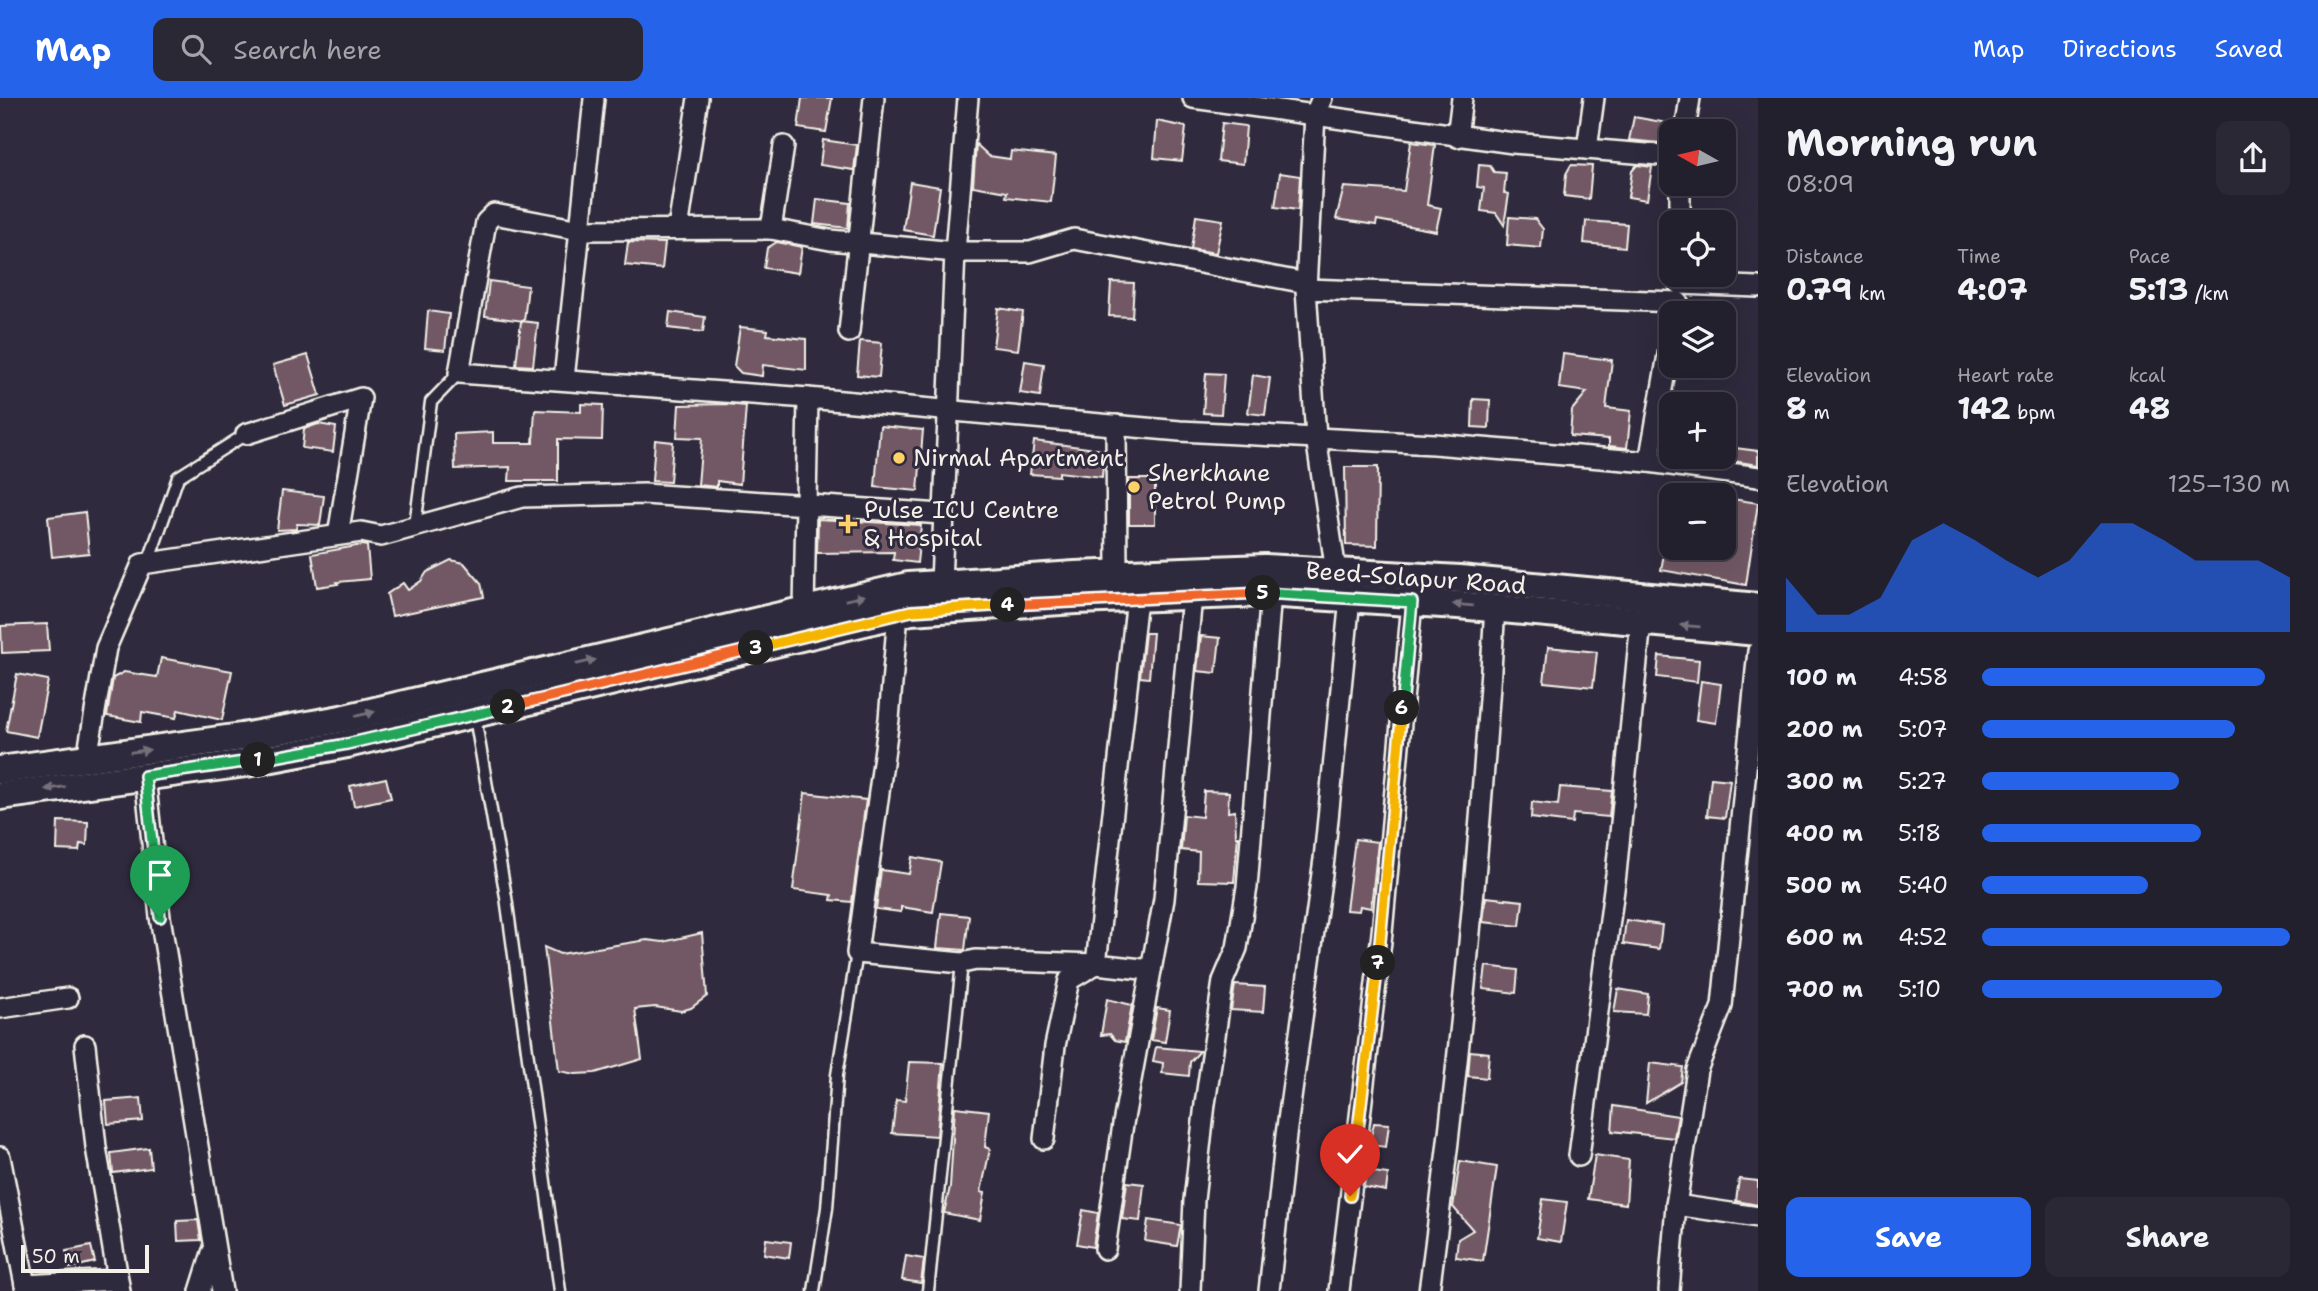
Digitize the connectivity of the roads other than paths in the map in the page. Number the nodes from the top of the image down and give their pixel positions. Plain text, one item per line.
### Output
1 (698, 98) edge
2 (874, 98) edge
3 (968, 98) edge
4 (1193, 98) edge
5 (1462, 98) edge
6 (1594, 98) edge
7 (1690, 98) edge
8 (594, 99) edge
9 (1319, 106) edge
10 (1687, 119) edge
11 (1457, 136) junction
12 (784, 146) dead end
13 (1587, 149) junction
14 (1659, 155) edge
15 (678, 229) junction
16 (771, 229) junction
17 (580, 230) junction
18 (857, 243) junction
19 (954, 252) junction
20 (1306, 286) junction
21 (1758, 287) edge
22 (1678, 294) edge
23 (849, 331) dead end
24 (459, 373) junction
25 (1664, 378) edge
26 (564, 379) junction
27 (808, 398) junction
28 (947, 410) junction
29 (1116, 425) junction
30 (246, 434) joint
31 (1316, 437) junction
32 (1649, 462) junction
33 (1758, 477) edge
34 (806, 505) junction
35 (943, 514) junction
36 (415, 526) junction
37 (338, 535) junction
38 (148, 563) junction
39 (1335, 572) junction
40 (1117, 573) junction
41 (941, 583) junction
42 (1271, 593) junction
43 (1192, 596) junction
44 (1137, 598) junction
45 (1350, 598) junction
46 (1412, 602) junction
47 (1758, 607) edge
48 (1495, 608) junction
49 (804, 610) junction
50 (898, 614) junction
51 (1640, 621) junction
52 (1758, 632) edge
53 (1758, 650) edge
54 (475, 715) junction
55 (87, 758) junction
56 (0, 770) edge
57 (145, 776) junction
58 (0, 796) edge
59 (857, 953) junction
60 (962, 963) junction
61 (1096, 964) junction
62 (1151, 970) junction
63 (68, 998) dead end
64 (0, 1008) edge
65 (85, 1045) dead end
66 (1044, 1139) dead end
67 (1578, 1156) dead end
68 (0, 1157) edge
69 (1676, 1205) junction
70 (1758, 1217) edge
71 (214, 1246) junction
72 (1105, 1249) dead end
73 (118, 1285) edge
74 (26, 1288) edge
75 (200, 1291) edge
76 (222, 1291) edge
77 (560, 1291) edge
78 (814, 1291) edge
79 (929, 1291) edge
80 (1190, 1291) edge
81 (1269, 1291) edge
82 (1339, 1291) edge
83 (1429, 1291) edge
84 (1669, 1291) edge

1 - 15 street
2 - 18 street
3 - 19 street
4 - 9 street
5 - 11 street
6 - 13 street
7 - 10 street
8 - 17 street
9 - 11 street
9 - 20 street
11 - 13 street
12 - 16 street
13 - 14 street
15 - 16 street
15 - 17 street
16 - 18 street
17 - 24 street
17 - 26 street
18 - 19 street
18 - 23 street
19 - 20 street
19 - 28 street
20 - 22 street
20 - 31 street
21 - 22 street
24 - 26 street
24 - 36 lane
25 - 32 street
26 - 27 street
27 - 28 street
27 - 34 street
28 - 29 street
28 - 35 street
29 - 31 street
29 - 40 street
30 - 37 street
30 - 38 lane
31 - 32 street
31 - 39 street
32 - 33 street
34 - 35 street
34 - 36 street
34 - 49 street
35 - 41 street
36 - 37 street
37 - 38 street
38 - 55 street
39 - 40 main road, Beed-Solapur Road
39 - 47 main road, Beed-Solapur Road
40 - 41 main road, Beed-Solapur Road
49 -> 41 main road, Beed-Solapur Road
42 - 43 main road, Beed-Solapur Road
42 - 45 main road, Beed-Solapur Road
42 - 80 street
43 - 44 main road, Beed-Solapur Road
43 - 62 street
44 - 50 main road, Beed-Solapur Road
44 - 61 street
45 - 46 main road, Beed-Solapur Road
45 - 81 street
48 -> 46 main road, Beed-Solapur Road
46 - 82 street
48 - 51 main road, Beed-Solapur Road
48 - 83 street
55 -> 49 main road, Beed-Solapur Road
50 - 54 main road, Beed-Solapur Road
50 - 59 street
52 -> 51 main road, Beed-Solapur Road
51 - 67 street
53 - 69 street
54 - 57 main road, Beed-Solapur Road
54 - 77 lane
55 - 56 main road, Beed-Solapur Road
57 -> 58 main road, Beed-Solapur Road
57 - 71 street
59 - 60 street
59 - 78 lane
60 - 61 street
60 - 79 lane
61 - 62 street
61 - 66 street
62 - 72 street
63 - 64 street
65 - 73 street
68 - 74 street
69 - 70 street
69 - 84 street
71 - 75 street
71 - 76 street
73 - 74 street

